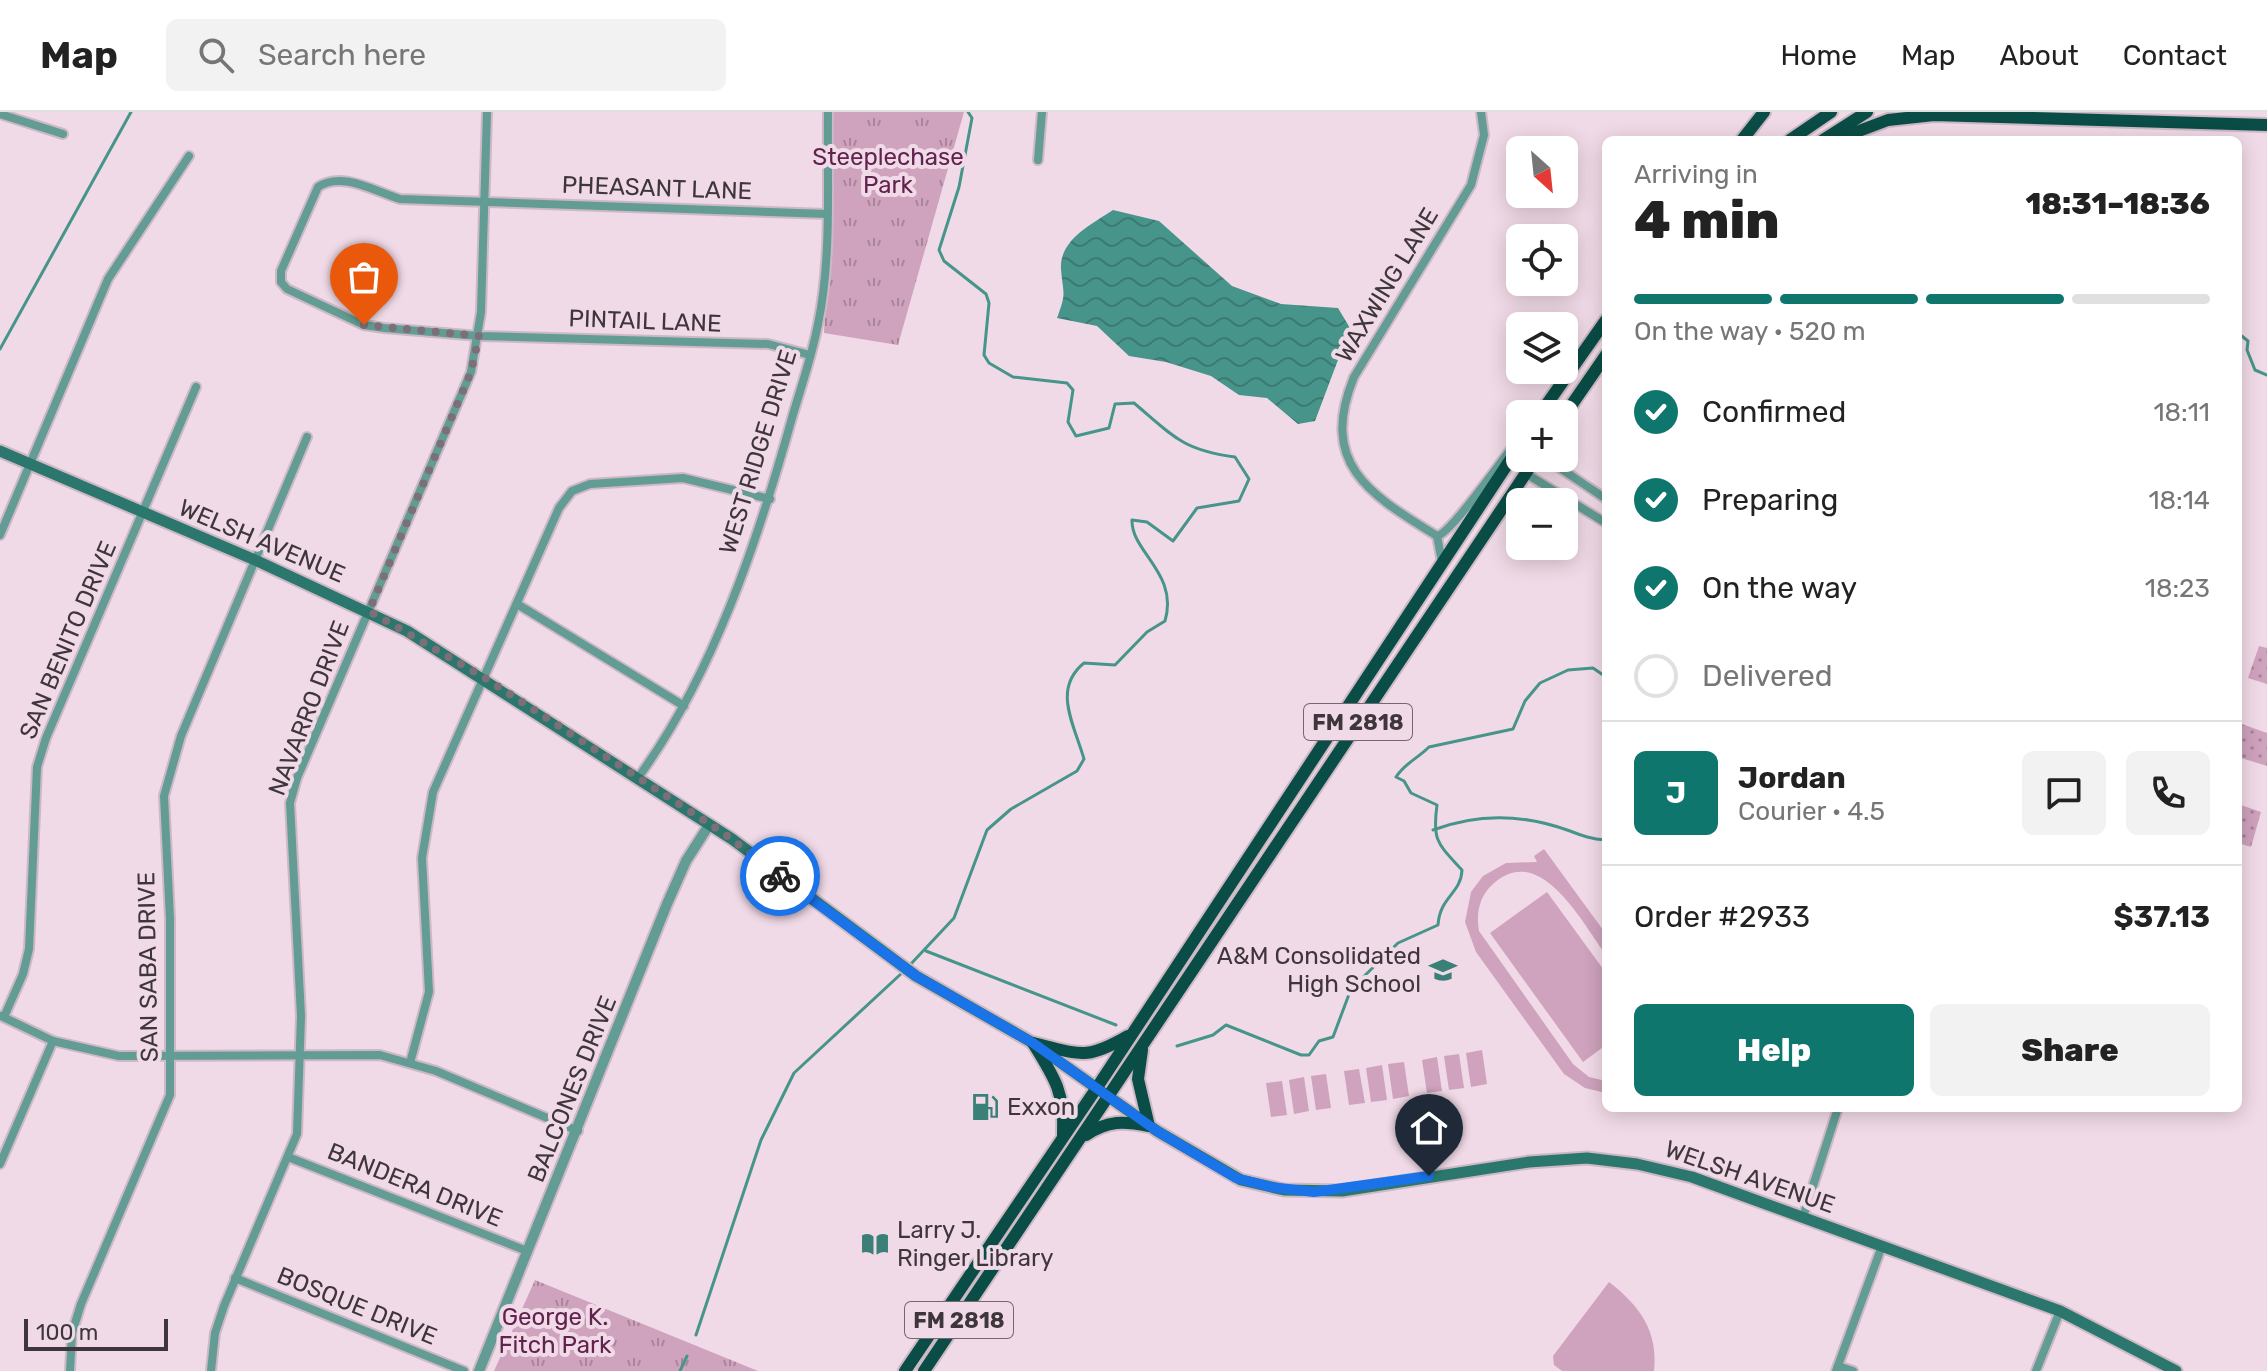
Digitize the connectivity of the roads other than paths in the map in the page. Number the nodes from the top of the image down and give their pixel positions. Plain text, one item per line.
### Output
1 (487, 112) edge
2 (828, 112) edge
3 (1042, 112) edge
4 (1481, 112) edge
5 (1764, 112) edge
6 (1831, 112) edge
7 (1867, 112) edge
8 (0, 114) edge
9 (2267, 125) edge
10 (63, 134) dead end
11 (1745, 136) edge
12 (1796, 136) edge
13 (1829, 136) edge
14 (1846, 136) edge
15 (189, 156) dead end
16 (1038, 160) dead end
17 (485, 202) junction
18 (827, 214) junction
19 (1602, 325) edge
20 (479, 336) junction
21 (810, 355) junction
22 (1602, 361) edge
23 (196, 387) dead end
24 (1550, 400) edge
25 (1575, 400) edge
26 (307, 437) dead end
27 (0, 451) edge
28 (1506, 456) edge
29 (30, 465) junction
30 (1506, 466) edge
31 (1566, 472) edge
32 (1525, 473) joint
33 (1602, 496) edge
34 (770, 499) junction
35 (142, 514) junction
36 (1602, 521) edge
37 (0, 535) edge
38 (1437, 536) junction
39 (255, 560) junction
40 (1441, 564) junction
41 (517, 604) junction
42 (369, 611) junction
43 (485, 678) junction
44 (684, 706) junction
45 (637, 779) junction
46 (709, 825) junction
47 (2, 1016) edge
48 (1132, 1034) junction
49 (53, 1041) junction
50 (1144, 1042) junction
51 (1033, 1043) junction
52 (301, 1055) junction
53 (170, 1056) junction
54 (410, 1063) junction
55 (1096, 1089) junction
56 (1107, 1097) junction
57 (1837, 1112) edge
58 (1149, 1126) junction
59 (578, 1131) junction
60 (1063, 1138) junction
61 (1080, 1139) junction
62 (288, 1157) junction
63 (0, 1164) edge
64 (1803, 1217) junction
65 (1882, 1246) junction
66 (527, 1251) junction
67 (235, 1278) junction
68 (2060, 1311) junction
69 (1837, 1368) edge
70 (70, 1371) edge
71 (211, 1371) edge
72 (464, 1371) edge
73 (479, 1371) edge
74 (905, 1371) edge
75 (924, 1371) edge
76 (1853, 1371) edge
77 (2036, 1371) edge
78 (2176, 1371) edge

1 - 17 street, NAVARRO DRIVE
2 - 18 street, WEST RIDGE DRIVE
3 - 16 street
4 - 38 street, WAXWING LANE
5 - 11 highway
6 - 12 highway
7 - 13 highway
8 - 10 street
9 - 14 highway
15 - 29 street
17 - 18 street, PHEASANT LANE
17 - 20 street, NAVARRO DRIVE
17 - 20 street, PHEASANT LANE
18 - 21 street, WEST RIDGE DRIVE
19 - 24 highway
20 - 21 street, PINTAIL LANE
20 - 42 street, NAVARRO DRIVE
21 - 34 street, WEST RIDGE DRIVE
22 - 25 highway
23 - 35 street, SAN BENITO DRIVE
26 - 39 street, SAN SABA DRIVE
27 - 29 main road, WELSH AVENUE
28 - 38 street
29 - 35 main road, WELSH AVENUE
29 - 37 street
30 - 40 highway, FM 2818
31 - 33 street
32 - 36 street
32 - 50 highway, FM 2818
34 - 41 street
34 - 44 street, WEST RIDGE DRIVE
35 - 39 main road, WELSH AVENUE
35 - 47 street, SAN BENITO DRIVE
38 - 40 street
39 - 42 main road, WELSH AVENUE
39 - 53 street, SAN SABA DRIVE
40 - 48 highway, FM 2818
41 - 43 street
41 - 44 street
42 - 43 main road, WELSH AVENUE
42 - 52 street, NAVARRO DRIVE
43 - 45 main road, WELSH AVENUE
43 - 54 street
44 - 45 street, WEST RIDGE DRIVE
45 - 46 main road, WELSH AVENUE
46 - 51 main road, WELSH AVENUE
46 - 59 street, BALCONES DRIVE
47 - 49 street
48 - 51 highway
48 - 55 highway, FM 2818
49 - 53 street
49 - 63 street
50 - 56 highway, FM 2818
50 - 58 highway
51 - 55 main road, WELSH AVENUE
51 - 60 highway
52 - 53 street
52 - 54 street
52 - 62 street, NAVARRO DRIVE
53 - 70 street, SAN SABA DRIVE
54 - 59 street
55 - 56 main road, WELSH AVENUE
55 - 60 highway, FM 2818
56 - 58 main road, WELSH AVENUE
56 - 61 highway, FM 2818
57 - 64 street
58 - 61 highway
58 - 64 main road, WELSH AVENUE
59 - 66 street, BALCONES DRIVE
60 - 74 highway, FM 2818
61 - 75 highway, FM 2818
62 - 66 street, BANDERA DRIVE
62 - 67 street, NAVARRO DRIVE
64 - 65 main road, WELSH AVENUE
65 - 68 main road, WELSH AVENUE
65 - 69 street
66 - 73 street, BALCONES DRIVE
67 - 71 street, NAVARRO DRIVE
67 - 72 street, BOSQUE DRIVE
68 - 77 street
68 - 78 main road, WELSH AVENUE
69 - 76 street

